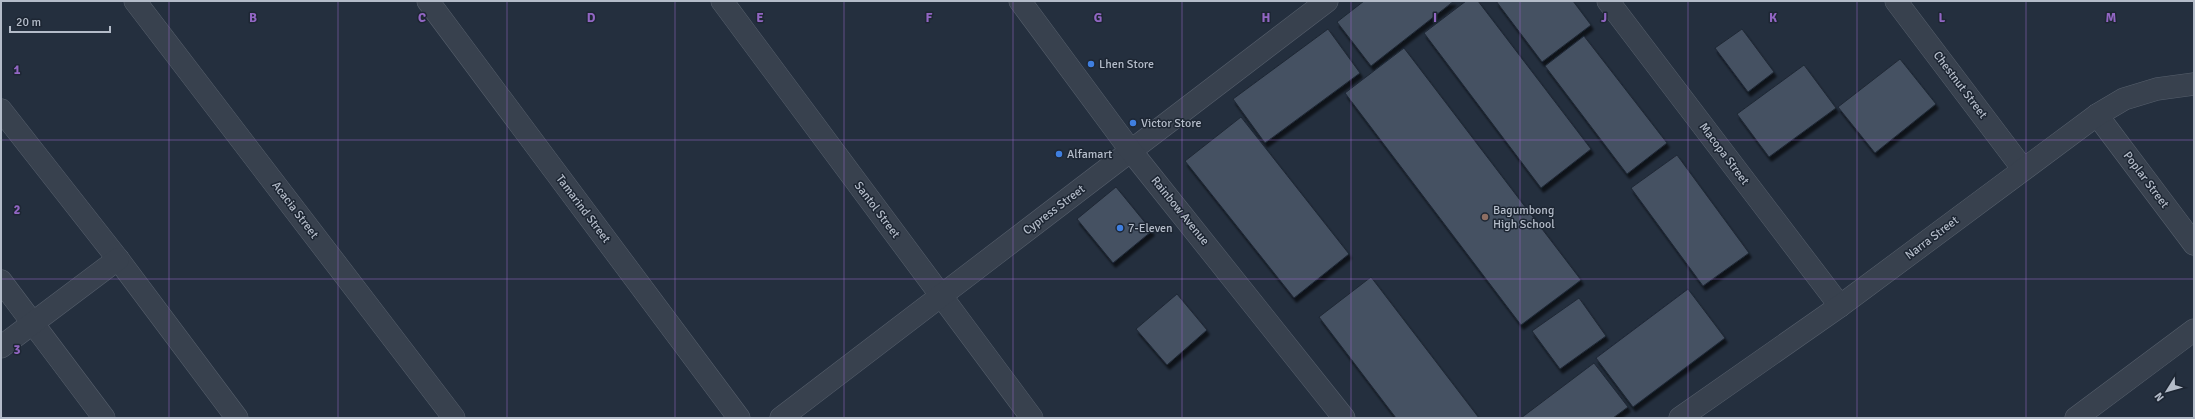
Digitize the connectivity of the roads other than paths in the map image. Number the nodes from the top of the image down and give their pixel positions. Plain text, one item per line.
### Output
1 (135, 1) edge
2 (428, 1) edge
3 (722, 1) edge
4 (1020, 1) edge
5 (1327, 1) edge
6 (1608, 1) edge
7 (1896, 1) edge
8 (2194, 84) edge
9 (1, 110) edge
10 (2097, 115) junction
11 (1131, 151) junction
12 (2023, 169) junction
13 (2194, 244) edge
14 (118, 259) junction
15 (1, 281) edge
16 (941, 296) junction
17 (1840, 306) junction
18 (32, 323) junction
19 (2194, 330) edge
20 (1, 347) edge
21 (1685, 417) edge
22 (104, 418) edge
23 (237, 418) edge
24 (454, 418) edge
25 (739, 418) edge
26 (781, 418) edge
27 (1032, 418) edge
28 (1344, 418) edge
29 (2076, 418) edge

1 - 24 street, Acacia Street
2 - 25 street, Tamarind Street
3 - 16 street, Santol Street
4 - 11 street, Rainbow Avenue
5 - 11 street, Cypress Street
6 - 17 street, Macopa Street
7 - 12 street, Chestnut Street
8 - 10 street, Narra Street
9 - 14 street
10 - 12 street, Narra Street
10 - 13 street, Poplar Street
11 - 16 street, Cypress Street
11 - 28 street, Rainbow Avenue
12 - 17 street, Narra Street
14 - 18 street
14 - 23 street
15 - 18 street
16 - 26 street, Cypress Street
16 - 27 street, Santol Street
17 - 21 street, Narra Street
18 - 20 street
18 - 22 street
19 - 29 street

